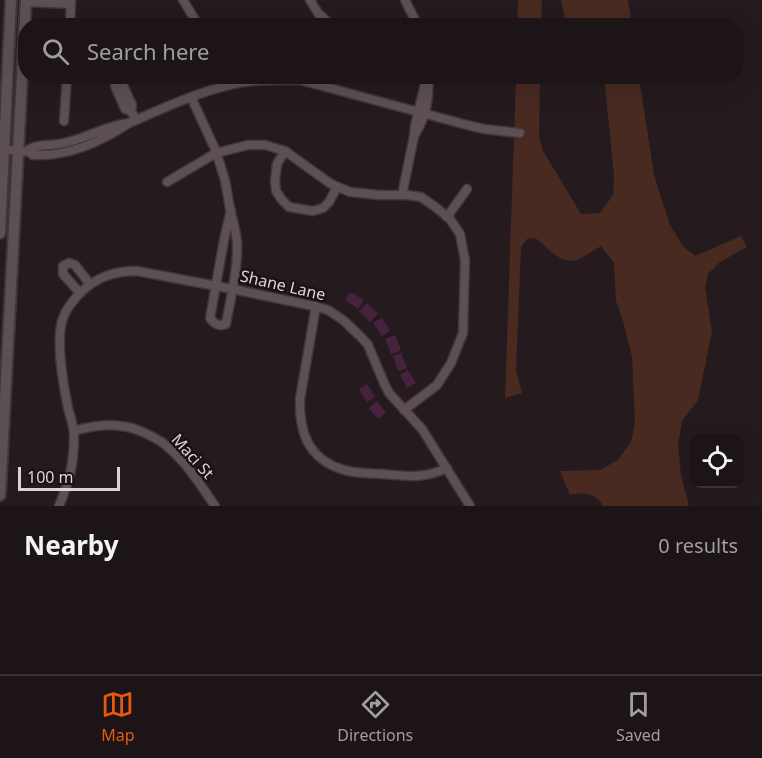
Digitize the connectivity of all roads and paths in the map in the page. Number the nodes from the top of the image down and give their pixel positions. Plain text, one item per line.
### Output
1 (11, 0) edge
2 (183, 0) edge
3 (310, 0) edge
4 (405, 0) edge
5 (26, 1) edge
6 (71, 2) edge
7 (26, 18) edge
8 (70, 18) edge
9 (194, 18) edge
10 (323, 18) edge
11 (414, 18) edge
12 (24, 84) edge
13 (66, 84) edge
14 (115, 84) edge
15 (232, 84) edge
16 (315, 84) edge
17 (428, 84) edge
18 (191, 97) junction
19 (422, 112) junction
20 (64, 121) dead end
21 (132, 122) junction
22 (520, 133) dead end
23 (2, 150) edge
24 (23, 151) junction
25 (285, 152) junction
26 (216, 153) junction
27 (167, 182) dead end
28 (337, 187) junction
29 (467, 189) dead end
30 (402, 195) junction
31 (230, 209) junction
32 (447, 217) junction
33 (0, 233) edge
34 (90, 285) junction
35 (215, 285) junction
36 (232, 289) junction
37 (80, 293) junction
38 (316, 306) junction
39 (404, 410) junction
40 (74, 431) junction
41 (447, 468) junction
42 (0, 495) edge
43 (59, 506) edge
44 (214, 506) edge
45 (470, 506) edge

1 - 23 street
2 - 9 street
3 - 10 street
4 - 11 street
5 - 6 street
5 - 7 street
6 - 8 street
12 - 24 street
13 - 20 street
14 - 21 street
15 - 18 street
16 - 19 street
17 - 19 street
18 - 21 street
18 - 26 street
19 - 22 street
19 - 30 street
21 - 24 street
23 - 24 street
23 - 33 street
24 - 42 street
25 - 26 street
25 - 28 street
25 - 28 street
26 - 27 street
26 - 31 street
28 - 30 street
29 - 32 street
30 - 32 street
31 - 35 street
31 - 36 street
32 - 39 street
34 - 35 street, Shane Lane
34 - 37 street, Shane Lane
34 - 37 street
35 - 36 street, Shane Lane
35 - 36 street
36 - 38 street, Shane Lane
37 - 40 street, Shane Lane
38 - 39 street, Shane Lane
38 - 41 street
39 - 41 street, Shane Lane
40 - 43 street
40 - 44 street, Maci St
41 - 45 street, Shane Lane

